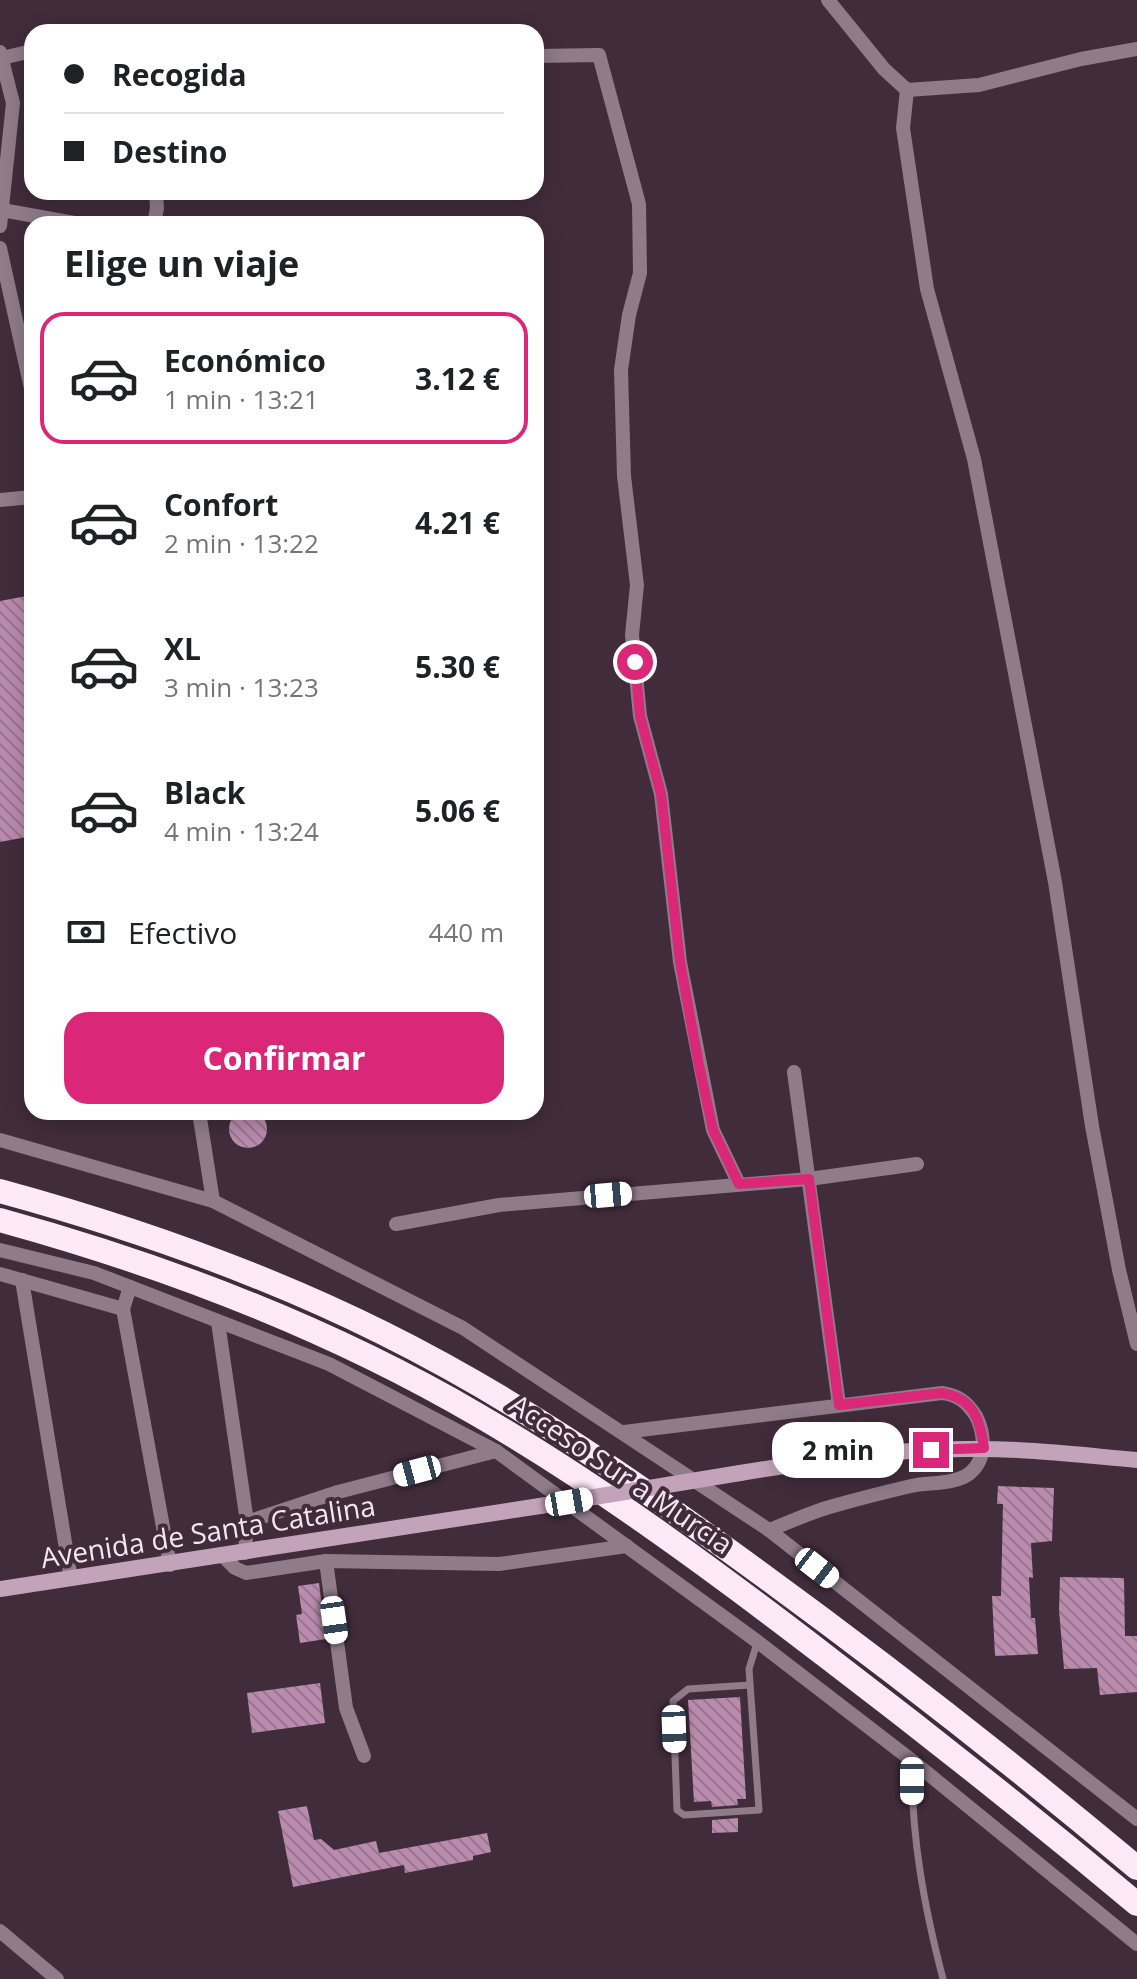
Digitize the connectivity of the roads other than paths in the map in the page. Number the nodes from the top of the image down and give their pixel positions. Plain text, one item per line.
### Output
1 (828, 0) edge
2 (1137, 49) edge
3 (24, 52) edge
4 (1, 55) edge
5 (544, 56) edge
6 (907, 90) junction
7 (2, 210) edge
8 (35, 216) edge
9 (0, 226) edge
10 (0, 248) edge
11 (24, 357) edge
12 (24, 498) edge
13 (0, 500) edge
14 (794, 1072) dead end
15 (200, 1120) edge
16 (0, 1140) edge
17 (917, 1164) dead end
18 (809, 1179) junction
19 (739, 1184) junction
20 (0, 1191) edge
21 (213, 1201) junction
22 (0, 1220) edge
23 (396, 1224) dead end
24 (0, 1250) edge
25 (58, 1263) junction
26 (0, 1274) edge
27 (22, 1280) junction
28 (130, 1287) junction
29 (51, 1288) junction
30 (123, 1309) junction
31 (218, 1322) junction
32 (1137, 1344) edge
33 (839, 1405) junction
34 (624, 1432) junction
35 (984, 1448) junction
36 (496, 1451) junction
37 (1137, 1460) edge
38 (247, 1522) junction
39 (769, 1530) junction
40 (627, 1546) junction
41 (245, 1553) junction
42 (224, 1557) junction
43 (326, 1561) junction
44 (170, 1565) junction
45 (71, 1579) junction
46 (0, 1589) edge
47 (758, 1642) junction
48 (750, 1685) junction
49 (364, 1756) dead end
50 (912, 1761) junction
51 (1137, 1819) edge
52 (1137, 1868) edge
53 (1137, 1904) edge
54 (0, 1931) edge
55 (1137, 1944) edge
56 (57, 1979) edge
57 (943, 1979) edge

1 - 6 street
2 - 6 street
3 - 4 street
4 - 7 street
5 - 19 street
6 - 32 street
7 - 8 street
7 - 9 street
10 - 11 street
12 - 13 street
14 - 18 street
15 - 21 street
16 - 21 street
17 - 18 street
18 - 19 street
18 - 33 street
19 - 23 street
20 - 52 highway, Acceso Sur a Murcia
21 - 34 street
22 - 53 highway, Acceso Sur a Murcia
24 - 25 street
25 - 28 street
25 - 29 street
26 - 27 street
27 - 29 street
27 - 45 street
28 - 30 street
28 - 31 street
29 - 30 street
30 - 44 street
31 - 36 street
31 - 38 street
33 - 34 street
33 - 35 street
34 - 39 street
35 - 37 main road, Avenida de Santa Catalina
35 - 39 street
35 - 41 main road, Avenida de Santa Catalina, bridge
36 - 38 street
36 - 40 street
38 - 41 street
39 - 51 street
40 - 43 street
40 - 47 street
41 - 42 main road, Avenida de Santa Catalina
42 - 43 street
42 - 44 main road, Avenida de Santa Catalina
43 - 49 street
44 - 45 main road, Avenida de Santa Catalina
45 - 46 main road, Avenida de Santa Catalina
47 - 48 lane
47 - 50 street
48 - 48 lane
50 - 55 street
50 - 57 lane
54 - 56 street

